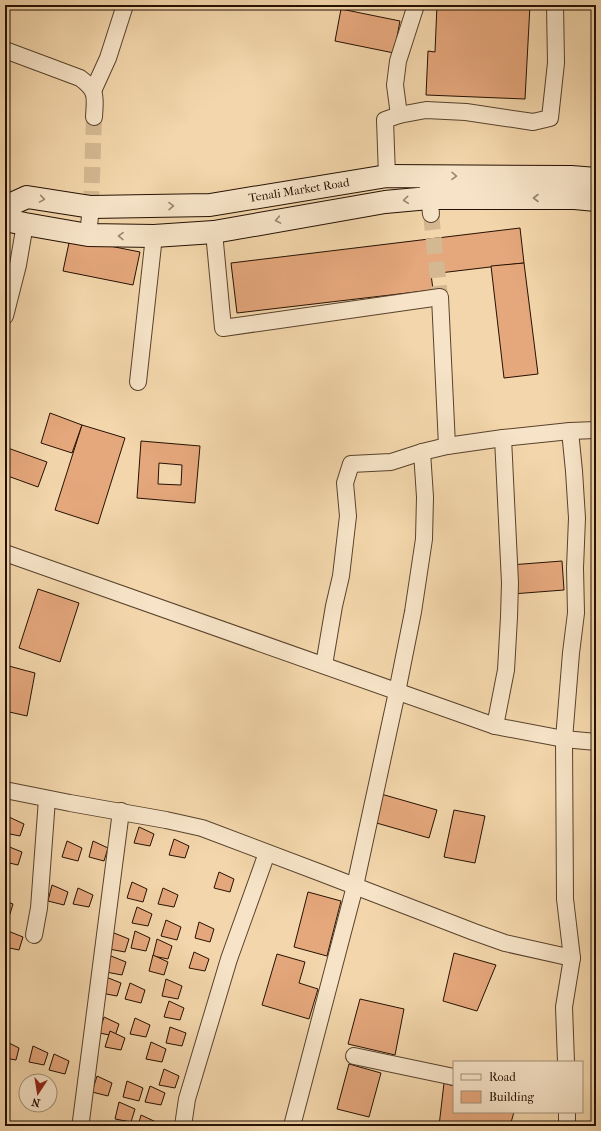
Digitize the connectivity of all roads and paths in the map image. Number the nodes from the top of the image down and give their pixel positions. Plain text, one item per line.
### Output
1 (125, 5) edge
2 (416, 5) edge
3 (555, 5) edge
4 (5, 50) edge
5 (93, 90) junction
6 (399, 114) junction
7 (94, 117) tunnel mouth
8 (387, 176) junction
9 (428, 176) junction
10 (596, 179) edge
11 (585, 199) edge
12 (430, 206) junction
13 (5, 207) edge
14 (91, 207) junction
15 (15, 222) edge
16 (214, 232) junction
17 (88, 235) junction
18 (154, 236) junction
19 (5, 316) edge
20 (138, 382) dead end
21 (582, 431) edge
22 (503, 438) junction
23 (447, 446) junction
24 (422, 452) junction
25 (5, 553) edge
26 (324, 665) junction
27 (397, 692) junction
28 (495, 726) junction
29 (564, 739) junction
30 (589, 741) edge
31 (5, 790) edge
32 (47, 799) junction
33 (121, 811) junction
34 (267, 853) junction
35 (355, 886) junction
36 (34, 935) dead end
37 (572, 958) junction
38 (354, 1056) dead end
39 (566, 1061) edge
40 (453, 1077) edge
41 (567, 1113) edge
42 (81, 1121) dead end
43 (183, 1126) edge
44 (292, 1126) edge
45 (567, 1126) edge

1 - 5 street
2 - 6 street
3 - 6 street
4 - 5 street
5 - 7 street
6 - 8 street
8 - 9 street, Tenali Market Road
14 -> 8 street, Tenali Market Road
9 -> 10 street, Tenali Market Road
9 - 12 street
11 -> 12 street
12 -> 16 street
13 -> 14 street, Tenali Market Road
14 - 17 street
15 - 17 street
15 - 19 street
16 - 18 street
16 - 23 street
18 -> 17 street
18 - 20 street
21 - 22 street
21 - 29 street
22 - 23 street
22 - 28 street
23 - 24 street
24 - 26 street
24 - 27 street
25 - 26 street
26 - 27 street
27 - 28 street
27 - 35 street
28 - 29 street
29 - 30 street
29 - 37 street
31 - 32 street
32 - 33 street
32 - 36 street
33 - 34 street
33 - 42 street
34 - 35 street
34 - 43 street
35 - 37 street
35 - 44 street
37 - 39 street
38 - 40 street
41 - 45 street

